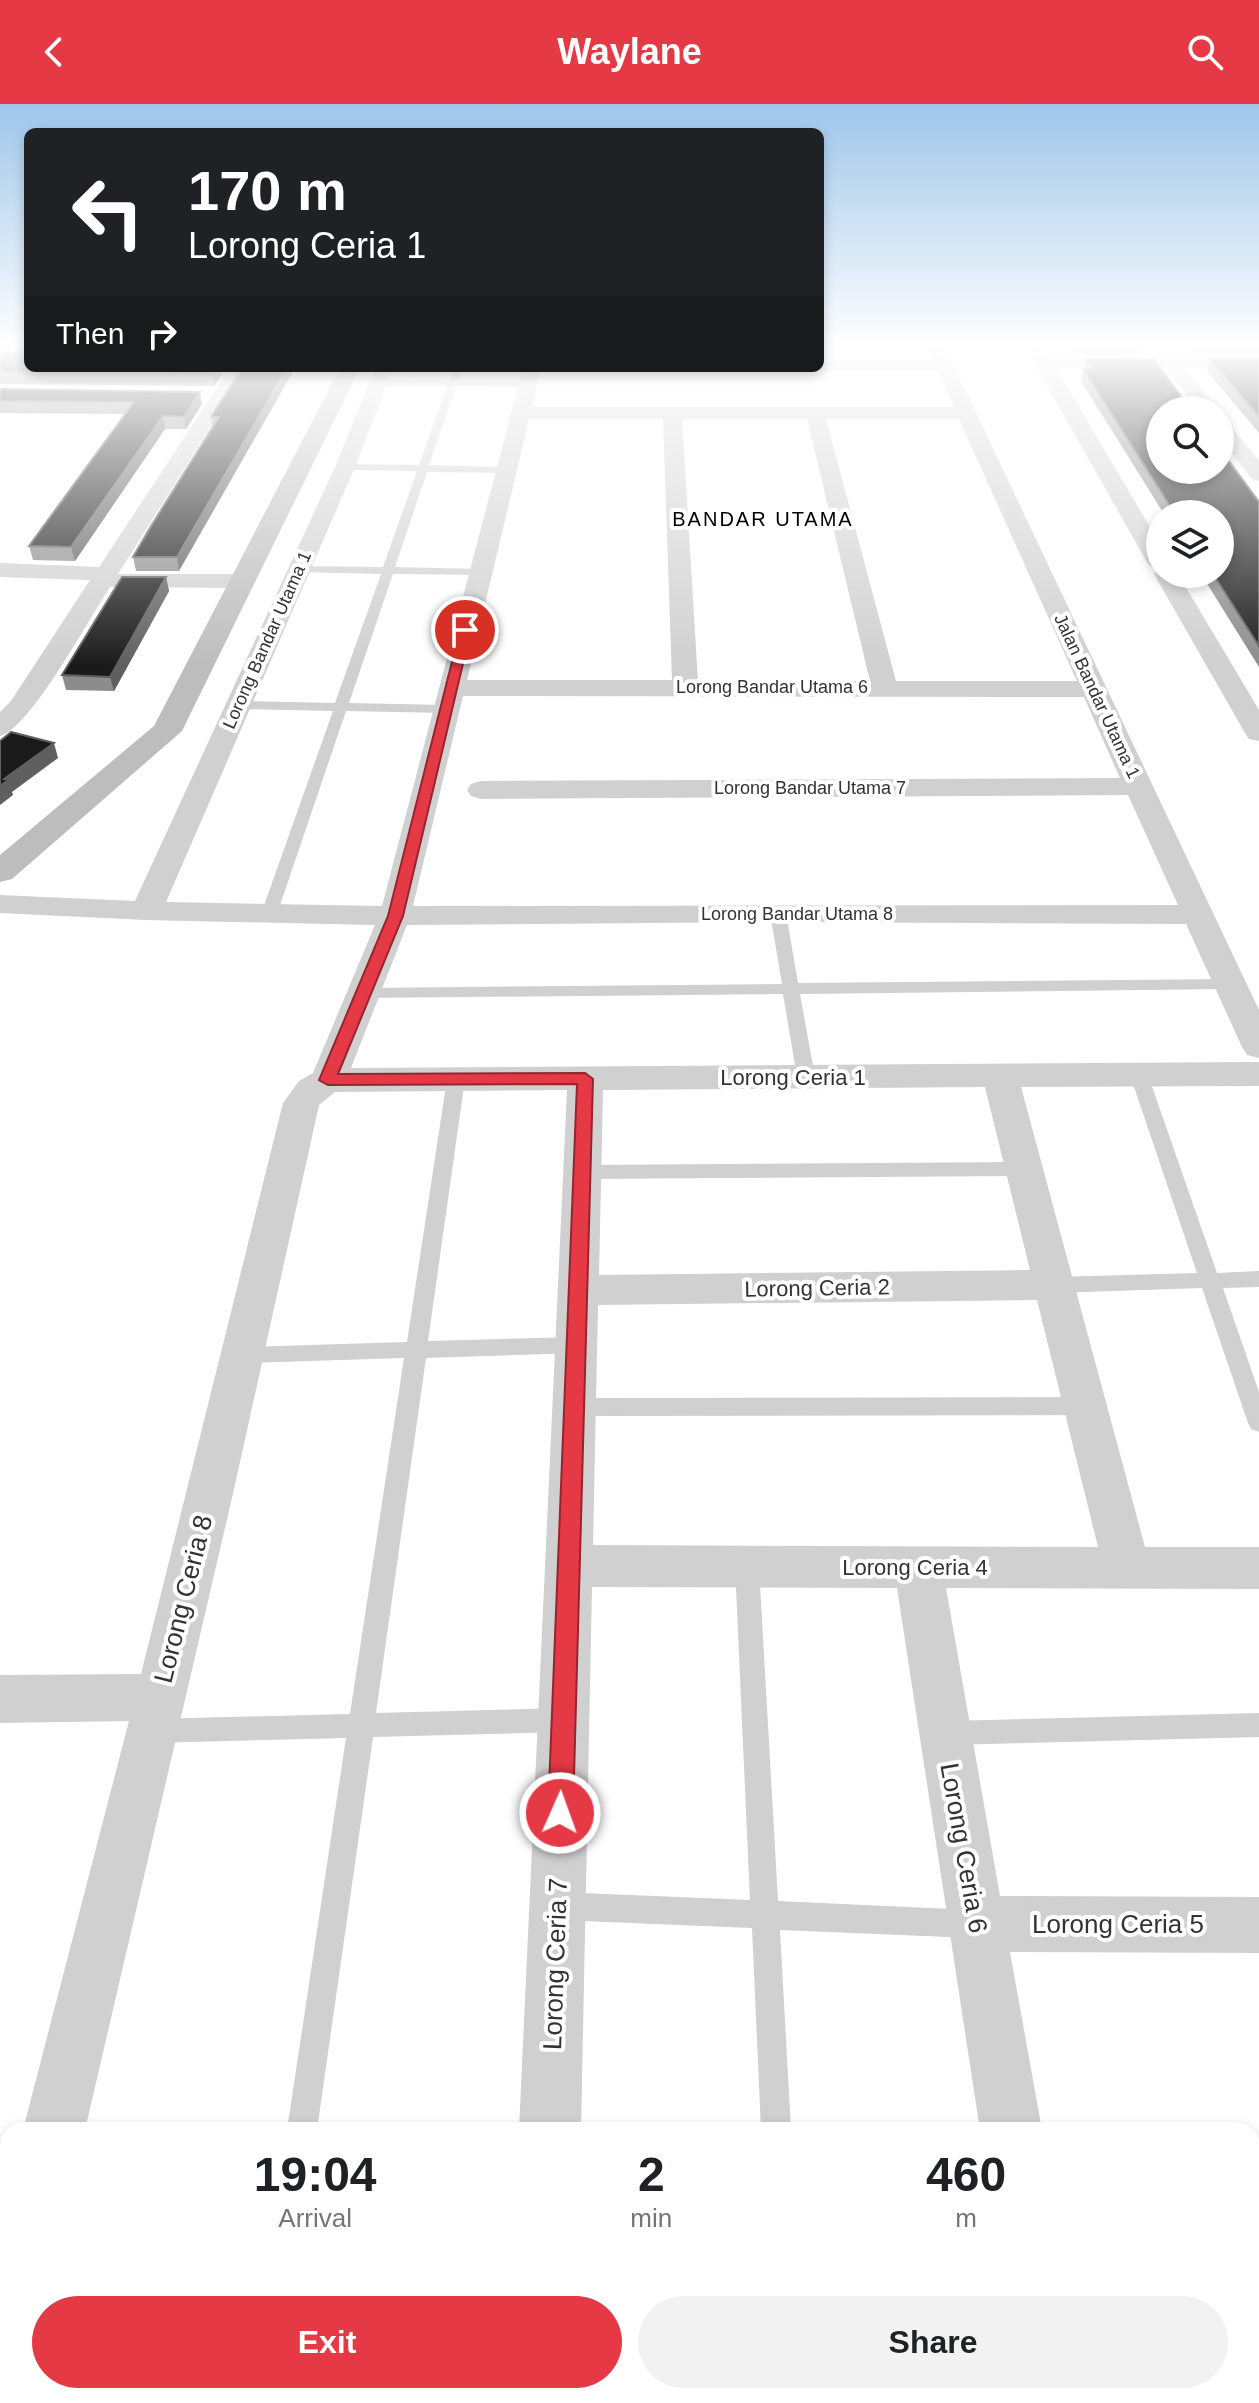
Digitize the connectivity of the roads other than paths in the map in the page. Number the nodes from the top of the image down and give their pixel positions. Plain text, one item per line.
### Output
1 (179, 452) edge
2 (292, 452) edge
3 (303, 452) edge
4 (351, 452) edge
5 (429, 452) edge
6 (511, 452) edge
7 (674, 452) edge
8 (825, 452) edge
9 (984, 452) edge
10 (1095, 452) edge
11 (1241, 452) edge
12 (345, 467) junction
13 (423, 468) junction
14 (506, 470) junction
15 (1259, 475) edge
16 (1146, 540) edge
17 (298, 569) junction
18 (0, 570) edge
19 (388, 571) junction
20 (479, 572) junction
21 (106, 574) junction
22 (235, 574) junction
23 (1174, 588) edge
24 (685, 687) junction
25 (885, 687) junction
26 (1093, 689) junction
27 (449, 699) junction
28 (238, 705) junction
29 (341, 707) junction
30 (0, 728) edge
31 (1259, 733) edge
32 (1138, 786) junction
33 (481, 790) dead end
34 (0, 846) edge
35 (0, 872) edge
36 (0, 904) edge
37 (146, 911) junction
38 (778, 913) junction
39 (269, 914) junction
40 (1198, 915) junction
41 (395, 916) junction
42 (1230, 984) junction
43 (791, 988) junction
44 (364, 993) junction
45 (1259, 1047) edge
46 (1259, 1074) edge
47 (1139, 1075) junction
48 (1000, 1076) junction
49 (806, 1077) junction
50 (456, 1079) junction
51 (585, 1079) junction
52 (328, 1080) junction
53 (1024, 1169) junction
54 (582, 1172) junction
55 (1259, 1279) edge
56 (1210, 1281) junction
57 (1054, 1285) junction
58 (579, 1290) junction
59 (577, 1345) junction
60 (416, 1349) junction
61 (245, 1355) junction
62 (1085, 1406) junction
63 (575, 1407) junction
64 (1259, 1423) edge
65 (570, 1566) junction
66 (747, 1566) junction
67 (918, 1567) junction
68 (1127, 1567) junction
69 (1259, 1568) edge
70 (0, 1699) edge
71 (154, 1714) junction
72 (564, 1720) junction
73 (1259, 1725) edge
74 (361, 1726) junction
75 (945, 1733) junction
76 (557, 1906) junction
77 (765, 1914) junction
78 (977, 1924) junction
79 (1259, 1925) edge
80 (56, 2122) edge
81 (303, 2122) edge
82 (550, 2122) edge
83 (776, 2122) edge
84 (1010, 2122) edge

1 - 21 street
2 - 22 street
3 - 22 street
4 - 12 street, Lorong Bandar Utama 1
5 - 13 lane
6 - 14 street
7 - 24 street
8 - 25 street
9 - 26 street, Jalan Bandar Utama 1
10 - 16 street
11 - 15 street
12 - 13 lane
12 - 17 street, Lorong Bandar Utama 1
13 - 14 lane
13 - 19 lane
14 - 20 street
17 - 19 lane
17 - 28 street, Lorong Bandar Utama 1
18 - 21 street
19 - 20 lane
19 - 29 lane
20 - 27 street
21 - 22 street
21 - 30 street
22 - 34 street
22 - 35 street
23 - 31 street
24 - 25 street, Lorong Bandar Utama 6
24 - 27 street, Lorong Bandar Utama 6
25 - 26 street, Lorong Bandar Utama 6
26 - 32 street, Jalan Bandar Utama 1
27 - 29 lane
27 - 41 street
28 - 29 lane
28 - 37 street, Lorong Bandar Utama 1
29 - 39 lane
32 - 33 street, Lorong Bandar Utama 7
32 - 40 street, Jalan Bandar Utama 1
36 - 37 street, Lorong Bandar Utama 8
37 - 39 street, Lorong Bandar Utama 8
38 - 40 street, Lorong Bandar Utama 8
38 - 41 street, Lorong Bandar Utama 8
38 - 43 lane
39 - 41 street, Lorong Bandar Utama 8
40 - 42 street, Jalan Bandar Utama 1
41 - 44 street
42 - 43 lane
42 - 45 street, Jalan Bandar Utama 1
43 - 44 lane
43 - 49 lane
44 - 52 street
46 - 47 street, Lorong Ceria 1
47 - 48 street, Lorong Ceria 1
47 - 56 lane
48 - 49 street, Lorong Ceria 1
48 - 53 street
49 - 51 street, Lorong Ceria 1
50 - 51 street, Lorong Ceria 1
50 - 52 street, Lorong Ceria 1
50 - 60 lane
51 - 54 street, Lorong Ceria 7
52 - 61 street, Lorong Ceria 8
53 - 54 lane
53 - 57 street
54 - 58 street, Lorong Ceria 7
55 - 56 lane
56 - 57 lane
56 - 64 lane
57 - 58 street, Lorong Ceria 2
57 - 62 street
58 - 59 street, Lorong Ceria 7
59 - 60 lane
59 - 63 street, Lorong Ceria 7
60 - 61 lane
60 - 74 lane
61 - 71 street, Lorong Ceria 8
62 - 63 lane
62 - 68 street
63 - 65 street, Lorong Ceria 7
65 - 66 street, Lorong Ceria 4
65 - 72 street, Lorong Ceria 7
66 - 67 street, Lorong Ceria 4
66 - 77 lane
67 - 68 street, Lorong Ceria 4
67 - 75 street, Lorong Ceria 6
68 - 69 street, Lorong Ceria 4
70 - 71 street
71 - 74 lane
71 - 80 street, Lorong Ceria 8
72 - 74 lane
72 - 76 street, Lorong Ceria 7
73 - 75 lane
74 - 81 lane
75 - 78 street, Lorong Ceria 6
76 - 77 lane
76 - 82 street, Lorong Ceria 7
77 - 78 lane
77 - 83 lane
78 - 79 street, Lorong Ceria 5
78 - 84 street, Lorong Ceria 6

